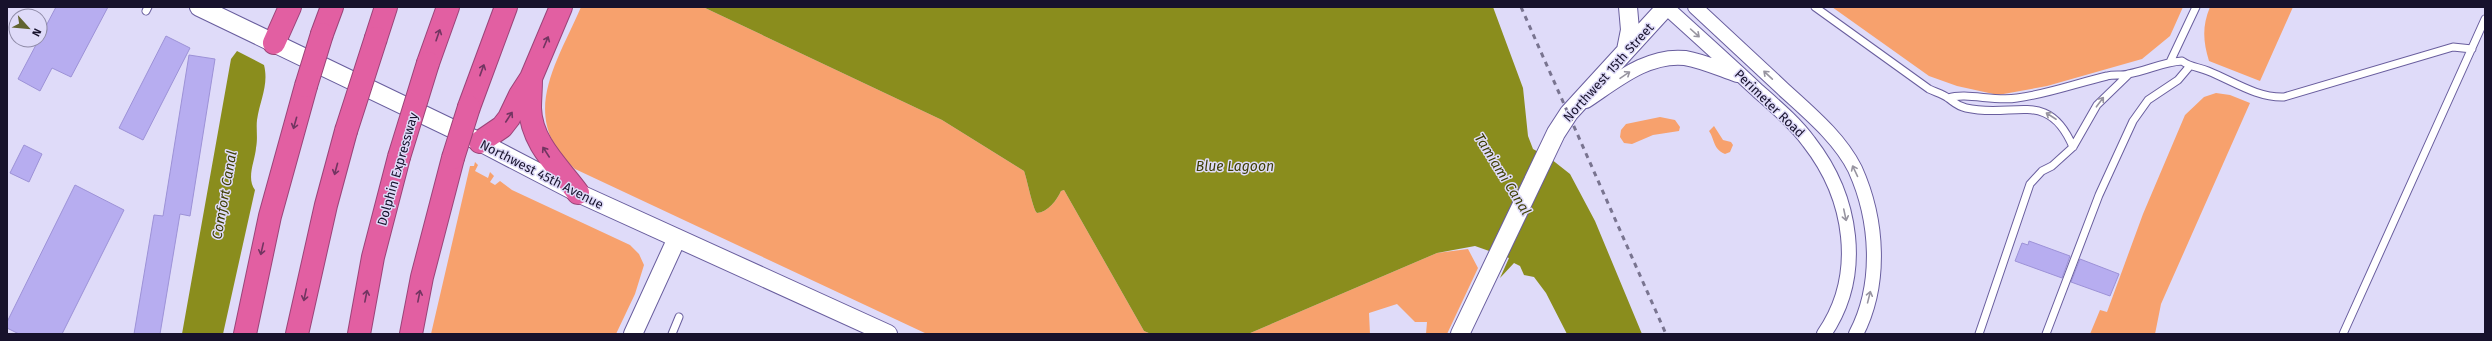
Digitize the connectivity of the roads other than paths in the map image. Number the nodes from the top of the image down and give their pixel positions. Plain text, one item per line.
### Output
1 (199, 7) edge
2 (290, 7) edge
3 (332, 7) edge
4 (386, 7) edge
5 (448, 7) edge
6 (506, 7) edge
7 (561, 7) edge
8 (1628, 7) edge
9 (1666, 7) edge
10 (1695, 7) edge
11 (1815, 7) edge
12 (2196, 7) edge
13 (2485, 20) edge
14 (274, 43) junction
15 (2472, 49) junction
16 (1626, 50) junction
17 (2170, 62) junction
18 (2189, 67) junction
19 (2129, 74) junction
20 (531, 78) junction
21 (1744, 78) junction
22 (1948, 98) junction
23 (1569, 113) junction
24 (480, 142) junction
25 (2073, 147) junction
26 (578, 193) junction
27 (677, 238) junction
28 (1491, 270) junction
29 (679, 317) dead end
30 (245, 334) edge
31 (297, 334) edge
32 (359, 334) edge
33 (412, 334) edge
34 (633, 334) edge
35 (672, 334) edge
36 (888, 334) edge
37 (1460, 334) edge
38 (1470, 334) edge
39 (1824, 334) edge
40 (1856, 334) edge
41 (1979, 334) edge
42 (2046, 334) edge
43 (2343, 334) edge

1 - 14 street, Northwest 45th Avenue
2 - 14 highway
3 -> 30 highway, bridge
4 -> 31 highway, bridge
32 -> 5 highway, Dolphin Expressway, bridge
33 -> 6 highway, bridge
20 -> 7 highway
8 - 16 street
9 - 16 street, Northwest 15th Street
9 -> 21 street, Perimeter Road
40 -> 10 street, Perimeter Road
11 - 22 lane
12 - 17 lane
13 - 15 lane
14 - 24 street, Northwest 45th Avenue
15 - 18 lane
15 - 43 lane
16 - 23 street, Northwest 15th Street
17 - 18 lane
17 - 19 lane
18 - 42 lane
19 - 22 lane
25 -> 19 lane
24 -> 20 highway
26 -> 20 highway
23 -> 21 street
21 -> 39 street, Perimeter Road
25 -> 22 lane
23 - 28 street, Northwest 15th Street
24 - 26 street, Northwest 45th Avenue
25 - 41 lane
26 - 27 street, Northwest 45th Avenue
27 - 34 street
27 - 36 street, Northwest 45th Avenue
28 - 37 street, Northwest 15th Street
28 - 38 street, Northwest 15th Street
29 - 35 lane

